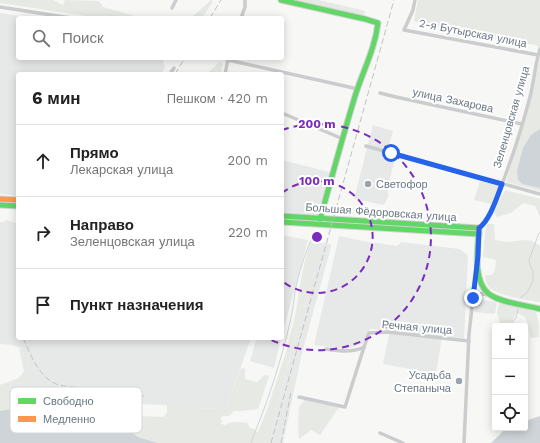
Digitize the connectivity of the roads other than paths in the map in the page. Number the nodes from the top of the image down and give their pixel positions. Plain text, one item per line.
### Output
1 (176, 0) edge
2 (245, 0) edge
3 (281, 0) edge
4 (415, 0) edge
5 (305, 3) edge
6 (0, 7) edge
7 (172, 8) dead end
8 (58, 16) edge
9 (242, 16) edge
10 (540, 49) edge
11 (538, 55) junction
12 (228, 60) edge
13 (232, 60) edge
14 (174, 68) dead end
15 (171, 72) edge
16 (225, 72) edge
17 (358, 89) junction
18 (380, 93) dead end
19 (284, 114) edge
20 (522, 124) junction
21 (343, 139) junction
22 (366, 146) dead end
23 (502, 184) junction
24 (540, 194) edge
25 (0, 199) edge
26 (16, 200) edge
27 (0, 205) edge
28 (16, 206) edge
29 (284, 216) edge
30 (320, 218) junction
31 (284, 222) edge
32 (479, 228) junction
33 (479, 234) junction
34 (478, 281) junction
35 (474, 293) junction
36 (492, 296) junction
37 (540, 308) edge
38 (469, 341) junction
39 (364, 346) junction
40 (326, 349) dead end
41 (299, 397) dead end
42 (380, 433) dead end
43 (403, 443) edge
44 (464, 443) edge

1 - 7 street
2 - 9 street
3 - 5 main road
4 - 11 street, 2-я Бутырская улица
5 - 17 main road
6 - 8 street
10 - 11 street, Зеленцовская улица
11 - 20 street, Зеленцовская улица
12 - 16 street
13 - 17 street
14 - 15 street
17 - 21 main road
18 - 20 street, улица Захарова
19 - 21 street
20 - 23 street, Зеленцовская улица
21 - 30 main road
22 - 23 street
23 - 24 street
23 - 32 street, Зеленцовская улица
25 - 26 main road
27 - 28 main road
29 - 30 main road, Большая Фёдоровская улица
30 - 32 main road, Большая Фёдоровская улица
31 - 33 main road, Большая Фёдоровская улица
32 - 33 main road
33 - 34 main road
34 - 35 street
34 - 36 main road
35 - 36 street
35 - 38 street
36 - 37 main road
38 - 39 street, Речная улица
38 - 44 street
39 - 40 street
39 - 41 street
42 - 43 street

